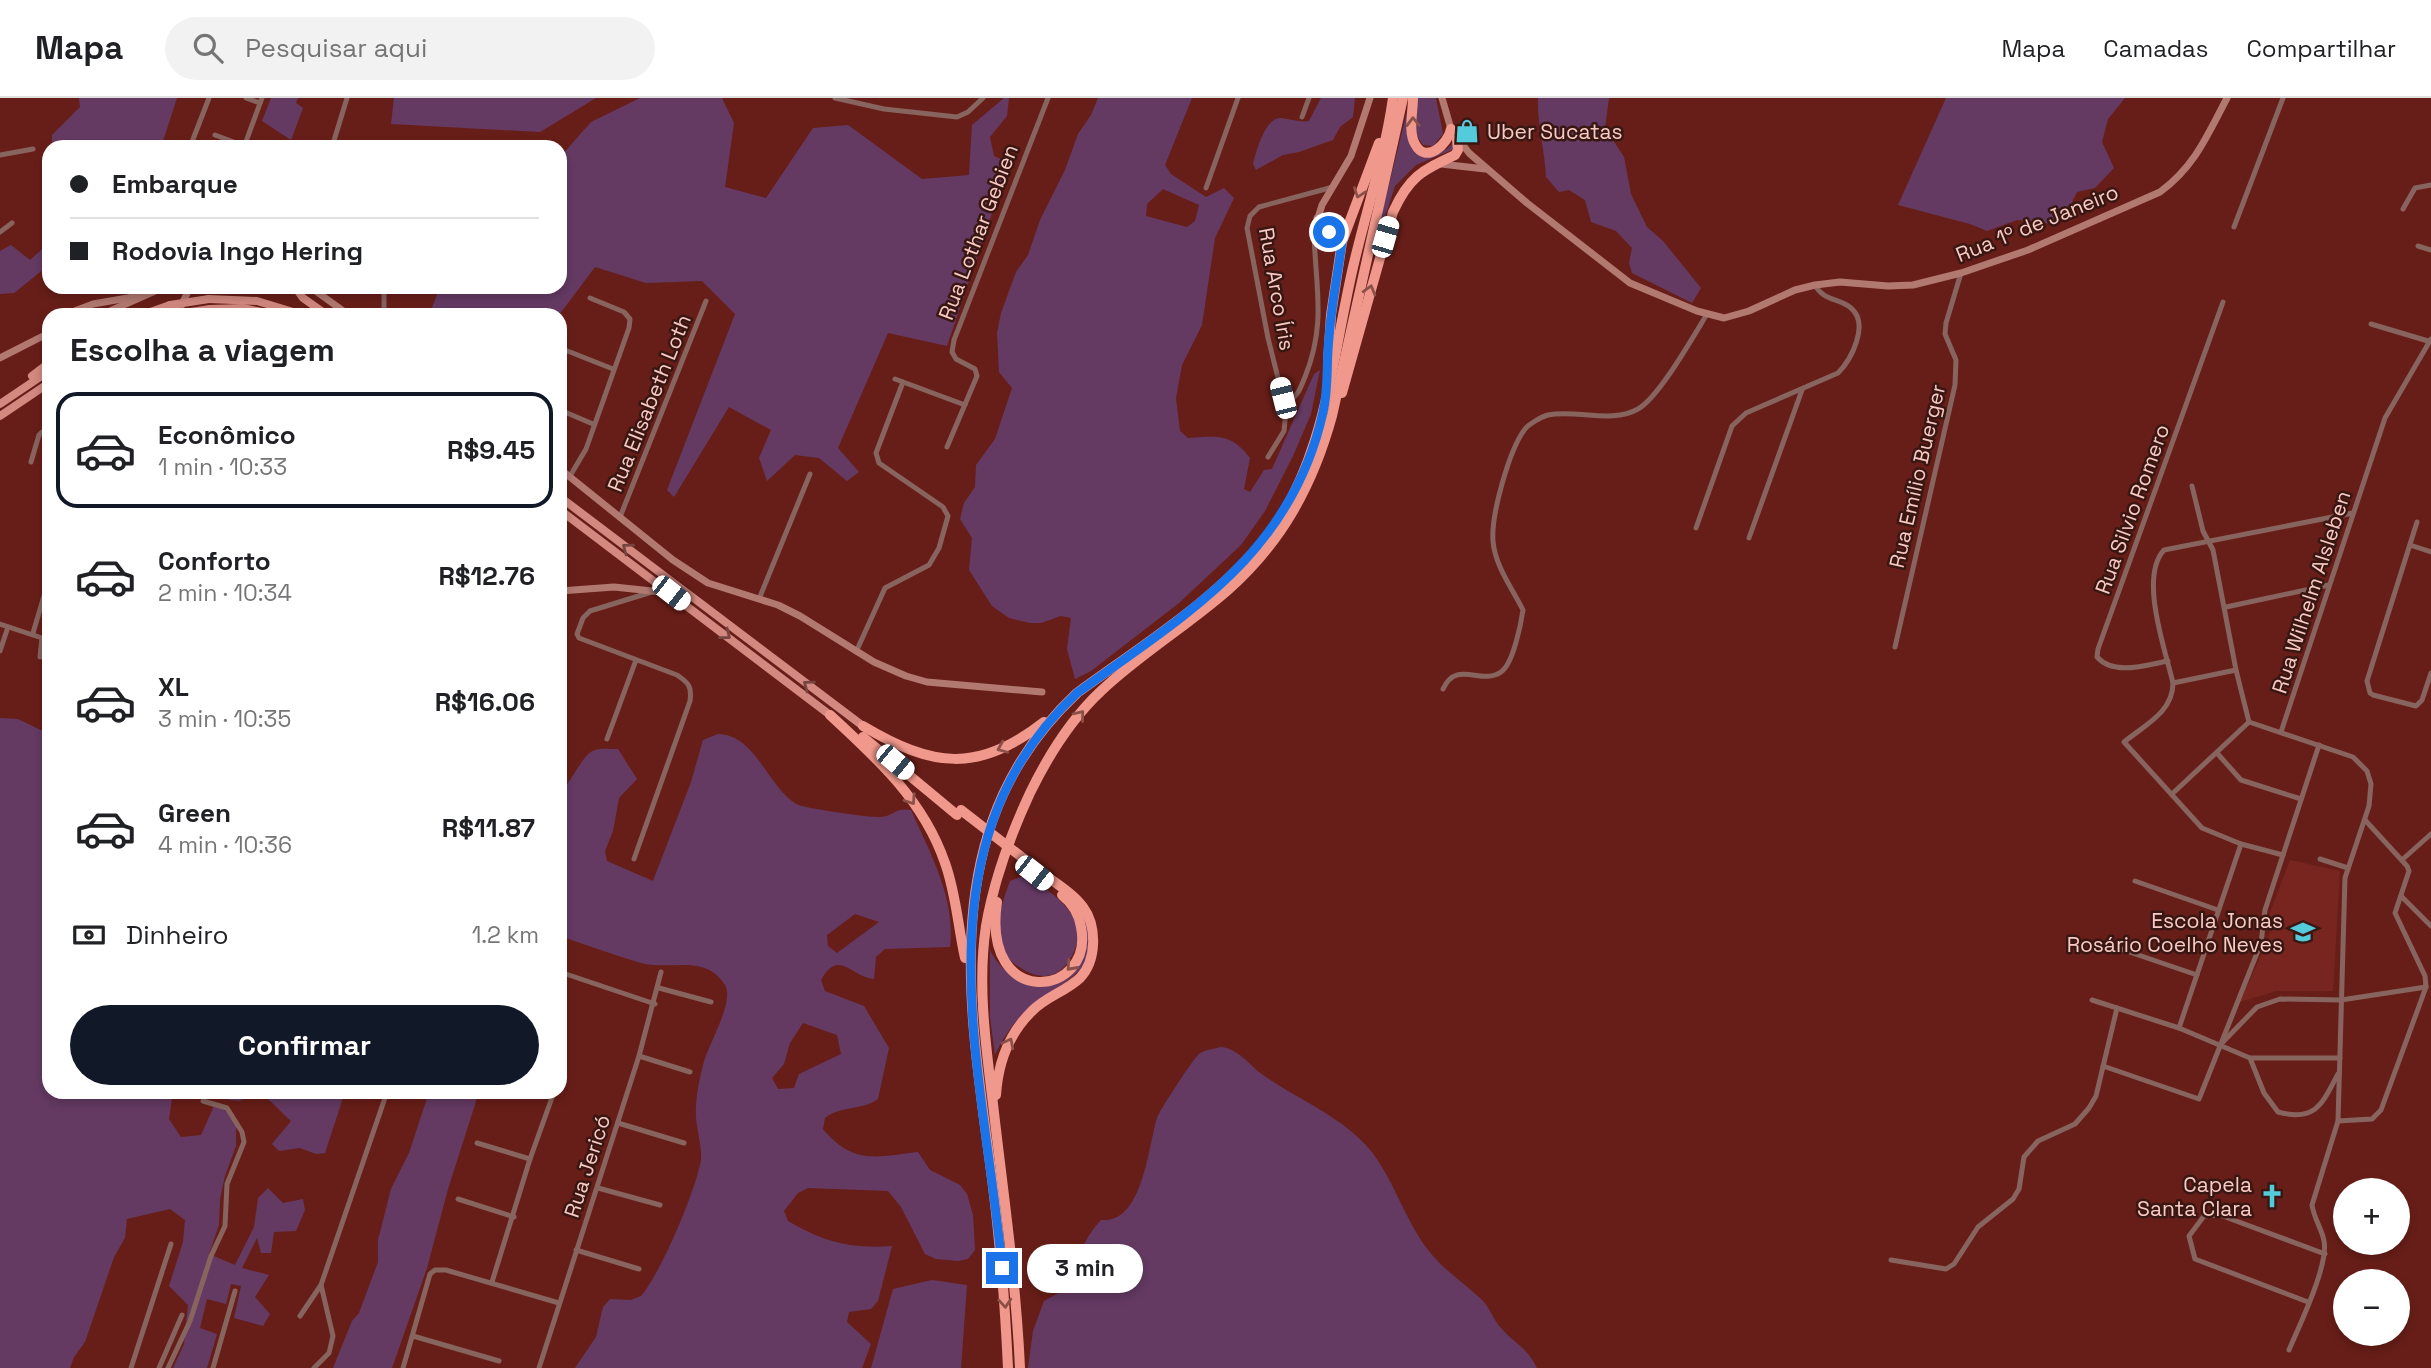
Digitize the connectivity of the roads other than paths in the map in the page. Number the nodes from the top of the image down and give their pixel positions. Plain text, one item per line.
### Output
1 (209, 98) edge
2 (247, 98) edge
3 (347, 98) edge
4 (835, 98) edge
5 (983, 98) edge
6 (1048, 98) edge
7 (1238, 98) edge
8 (1309, 98) edge
9 (1370, 98) edge
10 (1393, 98) edge
11 (1403, 98) edge
12 (1413, 98) edge
13 (1442, 98) edge
14 (2227, 98) edge
15 (2283, 98) edge
16 (261, 100) edge
17 (1302, 117) dead end
18 (1451, 129) junction
19 (1387, 131) junction
20 (215, 135) dead end
21 (193, 140) edge
22 (228, 140) edge
23 (247, 140) edge
24 (334, 140) edge
25 (1457, 140) junction
26 (33, 149) dead end
27 (0, 155) edge
28 (1436, 164) junction
29 (1485, 169) junction
30 (2431, 185) edge
31 (1333, 187) junction
32 (1206, 188) dead end
33 (2403, 209) dead end
34 (1317, 218) junction
35 (12, 223) dead end
36 (1348, 223) junction
37 (2234, 227) dead end
38 (1314, 231) junction
39 (0, 232) edge
40 (1342, 242) junction
41 (2418, 246) dead end
42 (2431, 250) edge
43 (1961, 274) junction
44 (1815, 285) junction
45 (145, 294) edge
46 (186, 294) edge
47 (301, 294) edge
48 (319, 294) edge
49 (139, 296) junction
50 (590, 298) dead end
51 (706, 301) dead end
52 (2224, 302) dead end
53 (210, 304) junction
54 (83, 306) joint
55 (79, 308) edge
56 (115, 308) edge
57 (175, 308) edge
58 (191, 308) edge
59 (236, 308) edge
60 (280, 308) edge
61 (317, 308) edge
62 (339, 308) edge
63 (1707, 314) junction
64 (2371, 324) dead end
65 (42, 336) edge
66 (2430, 338) edge
67 (567, 351) edge
68 (0, 358) edge
69 (42, 369) edge
70 (613, 369) junction
71 (42, 376) edge
72 (895, 379) dead end
73 (1328, 381) junction
74 (903, 382) junction
75 (42, 388) edge
76 (1802, 389) junction
77 (1287, 400) junction
78 (3, 402) edge
79 (965, 405) junction
80 (567, 413) edge
81 (0, 416) edge
82 (593, 424) junction
83 (42, 432) edge
84 (947, 447) dead end
85 (1323, 449) junction
86 (1268, 457) dead end
87 (31, 462) dead end
88 (567, 474) edge
89 (810, 474) dead end
90 (570, 476) junction
91 (2192, 486) dead end
92 (567, 502) edge
93 (2353, 513) junction
94 (567, 515) edge
95 (621, 517) junction
96 (2417, 522) dead end
97 (1696, 528) dead end
98 (1749, 538) dead end
99 (2209, 541) junction
100 (2410, 545) junction
101 (2431, 552) edge
102 (2329, 584) junction
103 (567, 590) edge
104 (654, 591) junction
105 (671, 593) junction
106 (760, 599) junction
107 (42, 603) edge
108 (2226, 607) junction
109 (0, 624) edge
110 (8, 627) junction
111 (33, 633) junction
112 (42, 638) edge
113 (42, 645) edge
114 (1895, 647) dead end
115 (0, 651) edge
116 (856, 652) junction
117 (40, 657) dead end
118 (636, 660) junction
119 (2168, 662) junction
120 (2236, 670) junction
121 (2431, 673) edge
122 (2173, 683) junction
123 (1443, 689) dead end
124 (1042, 692) dead end
125 (1059, 710) junction
126 (830, 715) junction
127 (2249, 722) junction
128 (863, 726) junction
129 (2281, 732) junction
130 (607, 739) dead end
131 (2319, 745) junction
132 (2217, 753) junction
133 (2172, 794) junction
134 (2301, 799) junction
135 (959, 812) junction
136 (2365, 820) junction
137 (2431, 834) edge
138 (2241, 844) junction
139 (2283, 855) junction
140 (634, 859) dead end
141 (2320, 859) dead end
142 (2403, 859) junction
143 (1001, 860) junction
144 (2348, 868) junction
145 (1035, 871) junction
146 (2135, 881) dead end
147 (2401, 896) junction
148 (2218, 910) junction
149 (2431, 926) edge
150 (2109, 945) dead end
151 (661, 972) dead end
152 (567, 974) edge
153 (2197, 975) junction
154 (971, 982) junction
155 (2426, 987) junction
156 (659, 989) junction
157 (2092, 1000) dead end
158 (2341, 1000) junction
159 (711, 1002) dead end
160 (655, 1004) junction
161 (2118, 1008) junction
162 (2179, 1028) junction
163 (2219, 1044) junction
164 (639, 1056) junction
165 (2250, 1058) junction
166 (2340, 1058) junction
167 (2103, 1066) junction
168 (2340, 1071) junction
169 (690, 1072) dead end
170 (385, 1099) edge
171 (552, 1099) edge
172 (203, 1101) dead end
173 (2338, 1121) junction
174 (618, 1123) junction
175 (996, 1134) junction
176 (477, 1143) dead end
177 (684, 1143) dead end
178 (530, 1159) junction
179 (598, 1188) junction
180 (458, 1199) dead end
181 (660, 1205) dead end
182 (514, 1217) junction
183 (171, 1244) dead end
184 (576, 1250) junction
185 (2325, 1254) junction
186 (1891, 1260) dead end
187 (639, 1269) dead end
188 (492, 1282) junction
189 (321, 1285) junction
190 (235, 1291) dead end
191 (2308, 1302) junction
192 (559, 1303) junction
193 (182, 1315) dead end
194 (300, 1316) dead end
195 (413, 1336) junction
196 (2289, 1350) dead end
197 (499, 1362) dead end
198 (131, 1368) edge
199 (159, 1368) edge
200 (168, 1368) edge
201 (212, 1368) edge
202 (314, 1368) edge
203 (403, 1368) edge
204 (539, 1368) edge
205 (1006, 1368) edge
206 (1020, 1368) edge

1 - 21 street
2 - 16 street
3 - 24 street
4 - 5 street
6 - 79 street, Rua Lothar Gebien
7 - 32 street
8 - 17 street
9 - 31 street
10 - 19 highway
11 - 85 highway
18 -> 12 highway
13 - 18 street, Rua 1º de Janeiro
14 - 43 street, Rua 1º de Janeiro
15 - 37 street
16 - 23 street
18 - 25 street, Rua 1º de Janeiro
19 -> 36 highway
19 - 73 highway
20 - 22 street
25 - 28 highway
25 - 29 street, Rua 1º de Janeiro
26 - 27 street
28 - 29 street
85 -> 28 highway
29 - 63 street, Rua 1º de Janeiro
30 - 33 street
31 - 34 street
31 - 77 street, Rua Arco Íris
34 - 36 street
34 - 38 street
35 - 39 street
36 - 40 highway
38 - 40 street
38 - 77 street, Rua Arco Íris
40 - 73 highway
41 - 42 street
43 - 44 street, Rua 1º de Janeiro
43 - 114 street, Rua Emílio Buerger
44 - 63 street, Rua 1º de Janeiro
44 - 76 street
45 - 49 street
46 - 57 street
47 - 61 main road
48 - 62 street
49 - 54 street
49 - 56 street
50 - 70 street
51 - 95 street, Rua Elisabeth Loth
52 - 119 street, Rua Silvio Romero
53 - 58 main road, bridge
53 - 59 main road
53 - 60 main road
54 - 55 street
63 - 123 street
64 - 66 street
65 - 68 street
66 - 93 street, Rua Wilhelm Alsleben
67 - 70 street
69 - 78 main road
70 - 82 street
71 - 78 main road
72 - 74 street
73 - 125 highway
74 - 79 street
74 - 116 street
75 - 81 main road
76 - 97 street
76 - 98 street
77 - 86 street
79 - 84 street
80 - 82 street
82 - 90 street
83 - 87 street
143 -> 85 highway
88 - 90 street
89 - 106 street
90 - 95 street
91 - 99 street
128 -> 92 main road
93 - 99 street
93 - 102 street, Rua Wilhelm Alsleben
94 - 105 main road
95 - 106 street
96 - 100 street
99 - 108 street
99 - 119 street
100 - 101 street
100 - 121 street
102 - 108 street
102 - 129 street, Rua Wilhelm Alsleben
103 - 104 street
104 - 105 street
104 - 118 street
105 -> 126 main road
106 - 116 street
107 - 111 street
108 - 120 street
109 - 110 street
110 - 111 street
110 - 115 street
111 - 112 street
113 - 117 street
116 - 124 street
118 - 130 street
118 - 140 street
119 - 122 street
120 - 122 street
120 - 127 street
122 - 133 street
125 -> 128 highway
125 - 154 highway
126 - 135 highway
126 -> 154 highway
127 - 129 street
127 - 132 street
128 - 135 highway
129 - 131 street
131 - 134 street
131 - 136 street
132 - 133 street
132 - 134 street
133 - 138 street
134 - 139 street
135 - 145 highway, bridge
136 - 142 street
136 - 144 street
137 - 142 street
138 - 139 street
138 - 148 street
139 - 163 street
141 - 144 street
142 - 147 street
145 -> 143 highway
143 - 175 highway
144 - 158 street
175 -> 145 highway
146 - 148 street
147 - 149 street
147 - 155 street
148 - 153 street
150 - 153 street
151 - 156 street, Rua Jericó
152 - 160 street
153 - 162 street
154 -> 205 highway
155 - 158 street
155 - 173 street
156 - 159 street
156 - 160 street, Rua Jericó
157 - 161 street
158 - 163 street
158 - 166 street
160 - 164 street, Rua Jericó
161 - 162 street
161 - 167 street
162 - 163 street
163 - 165 street
163 - 167 street
164 - 169 street
164 - 174 street, Rua Jericó
165 - 166 street
165 - 168 street
166 - 168 street
167 - 186 street
168 - 173 street
170 - 189 street
171 - 178 street
172 - 200 street
173 - 185 street
174 - 177 street
174 - 179 street, Rua Jericó
175 - 206 highway
176 - 178 street
178 - 182 street
179 - 181 street
179 - 184 street, Rua Jericó
180 - 182 street
182 - 188 street
183 - 198 street
184 - 187 street
184 - 192 street, Rua Jericó
185 - 191 street
185 - 191 street
188 - 192 street
188 - 195 street
189 - 194 street
189 - 202 street
190 - 201 street
191 - 196 street
192 - 204 street, Rua Jericó
193 - 199 street
195 - 197 street
195 - 203 street

